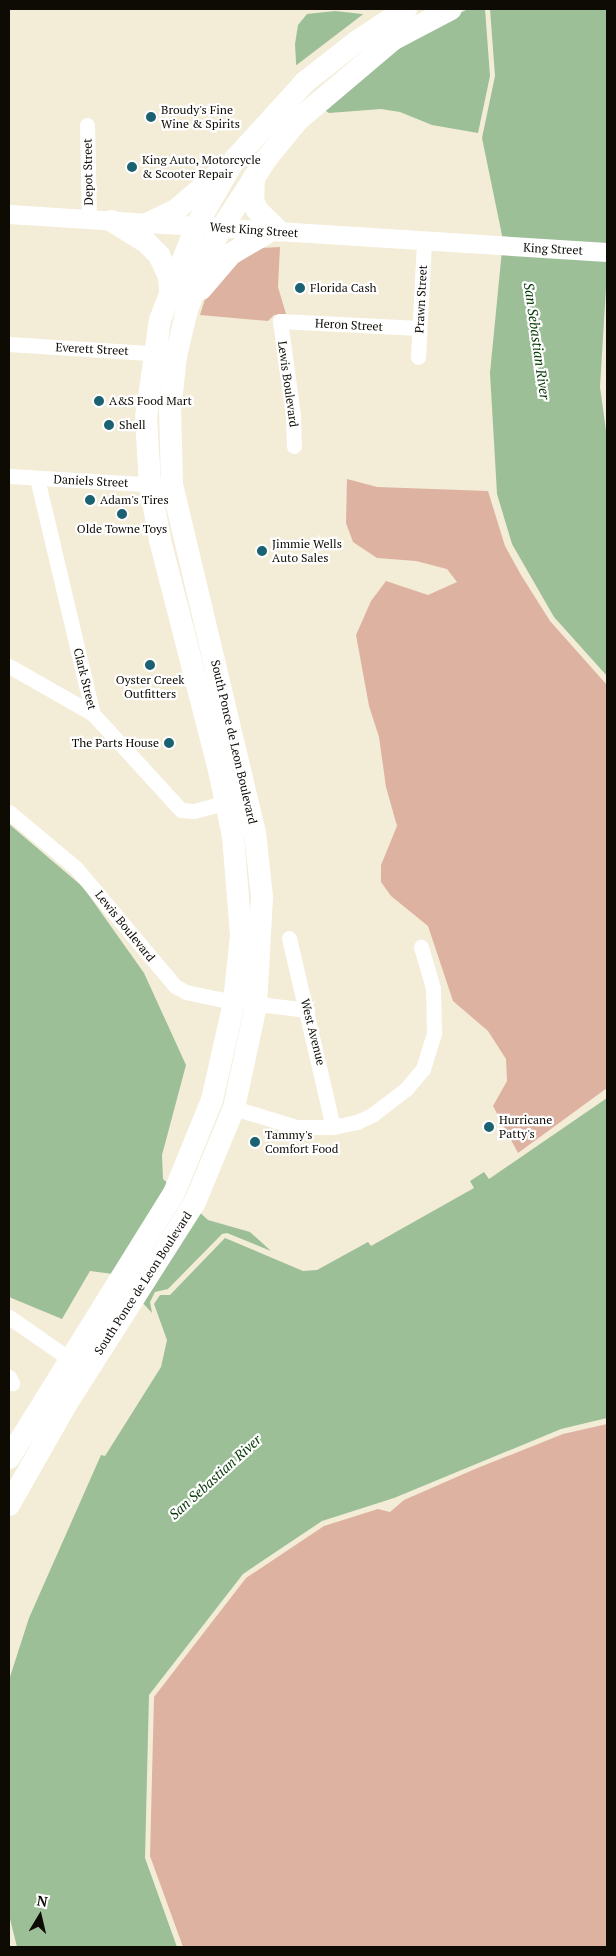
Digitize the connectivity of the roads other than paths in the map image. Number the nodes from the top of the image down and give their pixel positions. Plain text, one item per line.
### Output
1 (406, 9) edge
2 (451, 9) edge
3 (87, 125) dead end
4 (235, 159) junction
5 (254, 177) junction
6 (9, 214) edge
7 (89, 220) junction
8 (112, 221) junction
9 (149, 223) junction
10 (196, 226) junction
11 (221, 228) junction
12 (275, 231) junction
13 (424, 241) junction
14 (499, 246) joint
15 (607, 252) edge
16 (170, 288) junction
17 (186, 310) junction
18 (280, 321) joint
19 (419, 328) junction
20 (9, 344) edge
21 (153, 353) junction
22 (176, 356) junction
23 (418, 356) dead end
24 (294, 446) dead end
25 (9, 476) edge
26 (37, 478) junction
27 (150, 484) junction
28 (172, 485) junction
29 (9, 666) edge
30 (93, 714) junction
31 (248, 796) junction
32 (226, 802) junction
33 (9, 812) edge
34 (289, 938) dead end
35 (421, 947) dead end
36 (234, 1002) junction
37 (256, 1005) junction
38 (307, 1010) junction
39 (234, 1108) junction
40 (333, 1126) junction
41 (9, 1317) edge
42 (68, 1358) junction
43 (87, 1371) junction
44 (16, 1430) edge
45 (48, 1434) junction
46 (9, 1458) edge
47 (9, 1505) edge

1 - 4 highway
2 - 5 highway, South Ponce de Leon Boulevard
3 - 7 street, Depot Street
4 - 9 highway
4 - 10 highway, South Ponce de Leon Boulevard
5 - 11 highway, South Ponce de Leon Boulevard
5 - 12 highway
6 - 7 main road, West King Street
7 - 8 main road, West King Street
8 - 9 main road, West King Street
8 - 16 highway
9 - 10 main road, West King Street
10 - 11 main road, West King Street
10 - 16 highway, South Ponce de Leon Boulevard
11 - 12 main road, West King Street
11 - 17 highway, South Ponce de Leon Boulevard
12 - 13 main road, West King Street
12 - 17 highway
13 - 14 main road, West King Street
13 - 19 street, Prawn Street
14 - 15 main road, King Street
16 - 21 highway, South Ponce de Leon Boulevard
17 - 22 highway, South Ponce de Leon Boulevard
18 - 19 street, Heron Street
18 - 24 street, Lewis Boulevard
19 - 23 street, Prawn Street
20 - 21 street, Everett Street
21 - 22 street, Everett Street
21 - 27 highway, South Ponce de Leon Boulevard
22 - 28 highway, South Ponce de Leon Boulevard
25 - 26 street, Daniels Street
26 - 27 street, Daniels Street
26 - 30 street, Clark Street
27 - 28 street, Daniels Street
27 - 32 highway, South Ponce de Leon Boulevard
28 - 31 highway, South Ponce de Leon Boulevard
29 - 30 street
30 - 32 street, Clark Street
31 - 32 street, Clark Street
31 - 37 highway, South Ponce de Leon Boulevard
32 - 36 highway, South Ponce de Leon Boulevard
33 - 36 street, Lewis Boulevard
34 - 38 street, West Avenue
35 - 40 street
36 - 37 street, Lewis Boulevard
36 - 42 highway, South Ponce de Leon Boulevard
37 - 38 street, Lewis Boulevard
37 - 39 highway, South Ponce de Leon Boulevard
38 - 40 street, West Avenue
39 - 40 street
39 - 43 highway, South Ponce de Leon Boulevard
41 - 42 street
42 - 43 street
42 - 44 highway, South Ponce de Leon Boulevard
43 - 45 highway, South Ponce de Leon Boulevard
44 - 45 street
44 - 46 highway, South Ponce de Leon Boulevard
45 - 47 highway, South Ponce de Leon Boulevard

